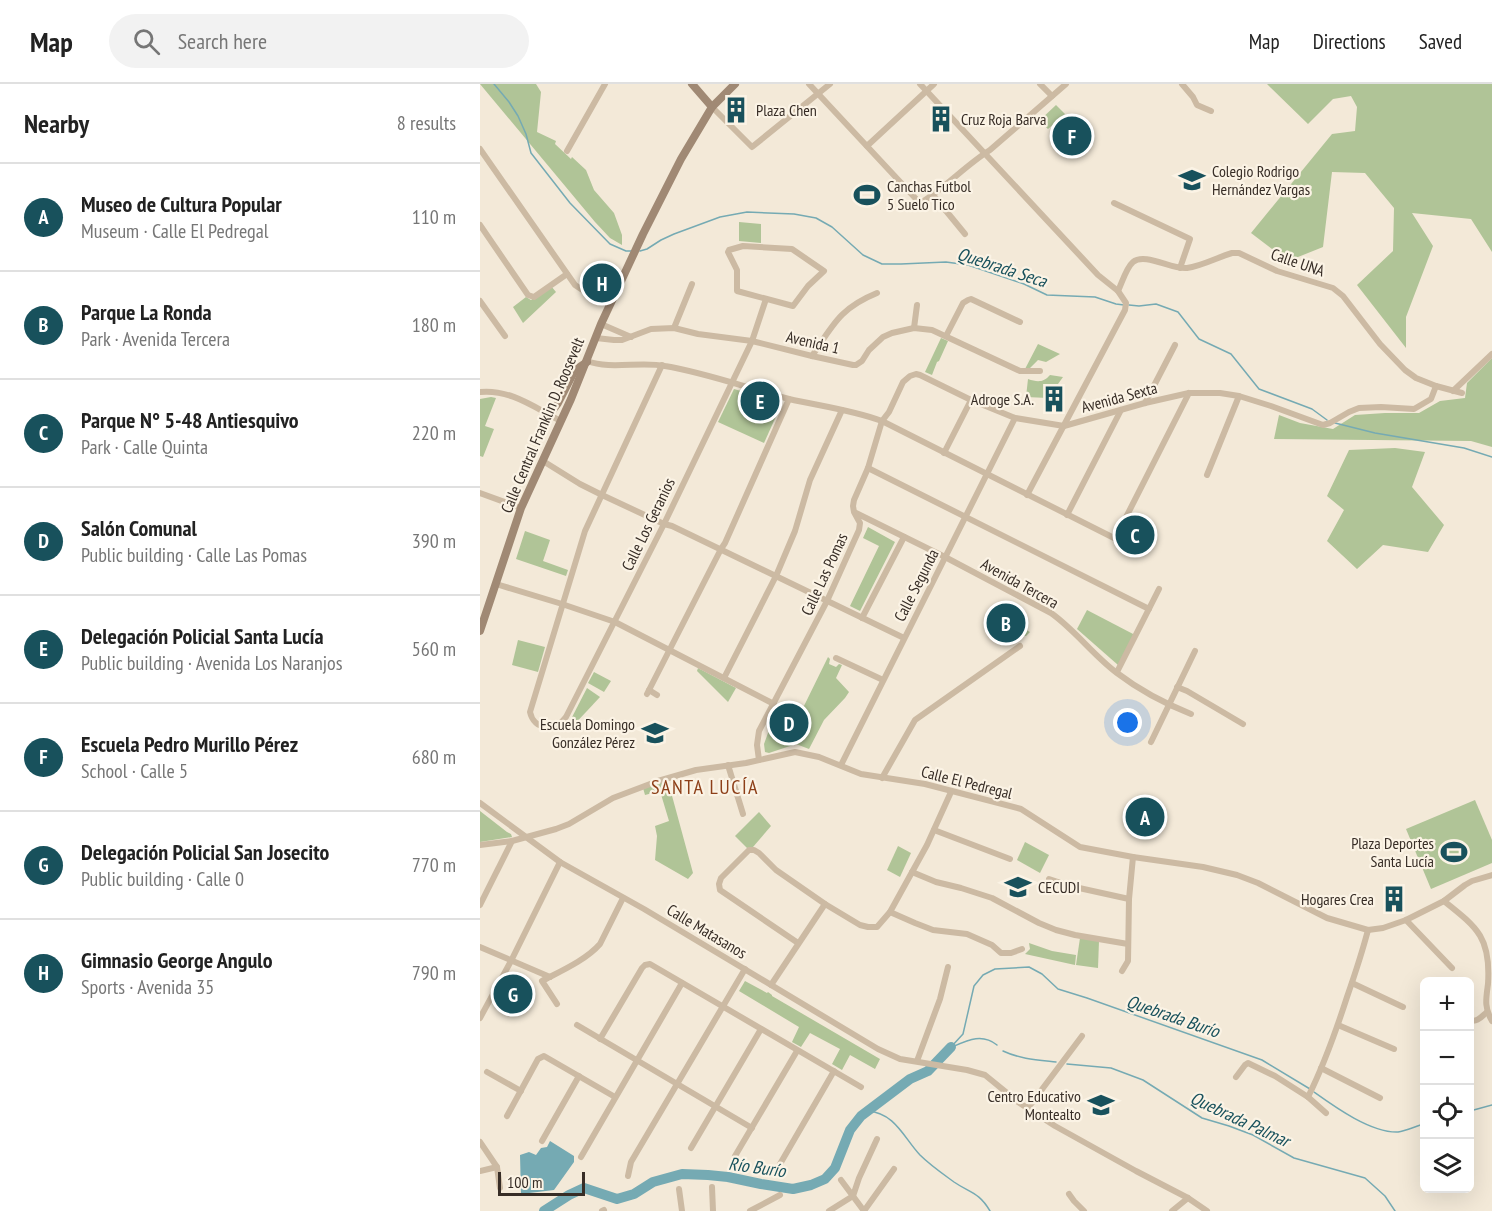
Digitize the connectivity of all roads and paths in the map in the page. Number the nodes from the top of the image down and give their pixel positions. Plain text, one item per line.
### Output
1 (605, 84) edge
2 (692, 84) edge
3 (735, 84) edge
4 (809, 84) edge
5 (830, 84) edge
6 (920, 84) edge
7 (934, 84) edge
8 (1040, 84) edge
9 (1066, 84) edge
10 (1182, 84) edge
11 (927, 91) junction
12 (818, 93) junction
13 (1052, 96) junction
14 (712, 106) junction
15 (1211, 111) dead end
16 (867, 146) junction
17 (480, 149) edge
18 (567, 151) dead end
19 (985, 153) junction
20 (933, 195) junction
21 (1113, 203) dead end
22 (480, 225) edge
23 (965, 234) dead end
24 (1180, 268) junction
25 (567, 274) junction
26 (692, 284) dead end
27 (1118, 291) junction
28 (878, 293) dead end
29 (766, 299) junction
30 (480, 301) edge
31 (611, 304) junction
32 (917, 305) dead end
33 (1020, 322) dead end
34 (601, 324) junction
35 (674, 328) junction
36 (914, 328) junction
37 (505, 336) dead end
38 (945, 336) junction
39 (631, 337) junction
40 (596, 338) junction
41 (752, 341) junction
42 (1174, 345) dead end
43 (1492, 354) edge
44 (812, 356) junction
45 (587, 362) junction
46 (662, 365) junction
47 (1040, 371) dead end
48 (920, 375) joint
49 (732, 382) junction
50 (1436, 386) junction
51 (1453, 391) junction
52 (480, 392) edge
53 (1189, 393) junction
54 (1462, 393) dead end
55 (1239, 396) junction
56 (789, 399) junction
57 (971, 399) junction
58 (1145, 403) junction
59 (842, 410) junction
60 (1121, 410) junction
61 (549, 415) junction
62 (1015, 418) junction
63 (561, 421) junction
64 (882, 421) junction
65 (1064, 426) junction
66 (944, 453) junction
67 (543, 461) junction
68 (868, 468) junction
69 (987, 474) junction
70 (1207, 475) dead end
71 (480, 493) edge
72 (602, 495) junction
73 (1027, 495) junction
74 (521, 508) junction
75 (854, 512) junction
76 (1067, 515) junction
77 (965, 516) junction
78 (664, 524) junction
79 (904, 537) junction
80 (721, 549) junction
81 (945, 557) junction
82 (776, 576) junction
83 (496, 584) junction
84 (1160, 589) dead end
85 (827, 602) junction
86 (562, 604) junction
87 (1149, 609) junction
88 (862, 618) junction
89 (615, 622) junction
90 (480, 631) edge
91 (904, 638) junction
92 (1020, 646) dead end
93 (670, 650) junction
94 (1195, 651) dead end
95 (836, 658) dead end
96 (1117, 672) junction
97 (724, 678) junction
98 (883, 680) junction
99 (1177, 687) junction
100 (657, 695) dead end
101 (774, 704) junction
102 (1169, 705) junction
103 (1191, 714) dead end
104 (1243, 724) dead end
105 (1151, 742) dead end
106 (759, 760) junction
107 (728, 765) junction
108 (841, 765) junction
109 (882, 778) junction
110 (951, 792) junction
111 (480, 803) edge
112 (743, 814) dead end
113 (934, 830) junction
114 (526, 838) junction
115 (512, 841) junction
116 (480, 845) edge
117 (1133, 857) junction
118 (1010, 859) dead end
119 (560, 862) junction
120 (912, 872) junction
121 (1492, 875) edge
122 (1049, 879) dead end
123 (623, 898) junction
124 (1129, 899) junction
125 (1444, 901) junction
126 (825, 904) junction
127 (480, 905) edge
128 (890, 912) junction
129 (1406, 920) junction
130 (1368, 930) junction
131 (798, 944) junction
132 (1128, 944) junction
133 (480, 947) edge
134 (1022, 949) dead end
135 (511, 961) junction
136 (948, 967) dead end
137 (1452, 968) dead end
138 (745, 969) junction
139 (1122, 971) dead end
140 (550, 977) junction
141 (682, 983) junction
142 (1352, 983) junction
143 (771, 985) junction
144 (556, 1004) dead end
145 (722, 1006) junction
146 (1403, 1007) dead end
147 (1487, 1012) junction
148 (480, 1018) edge
149 (1474, 1021) edge
150 (1492, 1021) edge
151 (577, 1025) dead end
152 (1338, 1025) junction
153 (761, 1029) junction
154 (1082, 1036) dead end
155 (600, 1039) junction
156 (1394, 1048) dead end
157 (797, 1051) junction
158 (636, 1060) junction
159 (917, 1061) junction
160 (1321, 1068) junction
161 (834, 1071) junction
162 (488, 1072) dead end
163 (579, 1076) junction
164 (1236, 1077) dead end
165 (676, 1084) junction
166 (861, 1087) dead end
167 (521, 1091) junction
168 (1309, 1095) junction
169 (615, 1097) junction
170 (1380, 1098) dead end
171 (715, 1107) junction
172 (1028, 1108) junction
173 (1326, 1113) dead end
174 (507, 1116) dead end
175 (752, 1128) junction
176 (877, 1139) dead end
177 (543, 1141) dead end
178 (480, 1142) edge
179 (691, 1148) dead end
180 (735, 1156) dead end
181 (581, 1157) dead end
182 (780, 1164) dead end
183 (497, 1167) junction
184 (894, 1169) dead end
185 (480, 1171) edge
186 (628, 1176) dead end
187 (841, 1180) dead end
188 (712, 1187) dead end
189 (500, 1188) dead end
190 (679, 1190) dead end
191 (1069, 1194) dead end
192 (780, 1195) dead end
193 (853, 1196) junction
194 (1188, 1198) junction
195 (682, 1211) edge
196 (714, 1211) edge
197 (750, 1211) edge
198 (829, 1211) edge
199 (864, 1211) edge
200 (1084, 1211) edge
201 (1172, 1211) edge
202 (1207, 1211) edge

1 - 18 street
2 - 14 main road
3 - 14 main road, Calle Central Franklin D. Roosevelt
4 - 12 street
5 - 12 street
6 - 11 street
7 - 11 street
8 - 13 street
9 - 13 street
10 - 15 street
11 - 16 street
11 - 19 street
12 - 14 street
12 - 16 street
13 - 19 street
14 - 31 main road, Calle Central Franklin D. Roosevelt
16 - 20 street
17 - 25 street
19 - 20 street
19 - 27 street
20 - 23 street
21 - 24 street
22 - 25 street
24 - 27 street, Calle UNA
24 - 50 street, Calle UNA
25 - 31 street
26 - 35 street
27 - 65 street
28 - 44 street
29 - 29 street
29 - 41 street, Calle Los Geranios
30 - 37 street
31 - 34 main road, Calle Central Franklin D. Roosevelt
32 - 36 street
33 - 38 street
34 - 39 street
34 - 40 main road, Calle Central Franklin D. Roosevelt
35 - 39 street, Avenida 1
35 - 41 street, Avenida 1
36 - 38 street, Avenida 1
36 - 44 street, Avenida 1
38 - 47 street, Avenida 1
39 - 40 street, Avenida 1
40 - 45 main road, Calle Central Franklin D. Roosevelt
41 - 44 street, Avenida 1
41 - 49 street, Calle Los Geranios
42 - 58 street
43 - 51 street
45 - 46 street
45 - 61 main road
45 - 63 main road, Calle Central Franklin D. Roosevelt
46 - 49 street
46 - 72 street
48 - 57 street, Avenida Sexta
48 - 64 street, Calle Las Pomas
49 - 56 street
49 - 78 street, Calle Los Geranios
50 - 51 street, Calle UNA
50 - 55 street, Avenida Sexta
51 - 54 street, Calle UNA
52 - 61 street
53 - 55 street, Avenida Sexta
53 - 58 street, Avenida Sexta
53 - 76 street
55 - 70 street
56 - 59 street
56 - 80 street
57 - 62 street, Avenida Sexta
57 - 66 street
58 - 60 street, Avenida Sexta
59 - 64 street
59 - 82 street
60 - 65 street, Avenida Sexta
60 - 76 street
61 - 63 street
62 - 65 street, Avenida Sexta
62 - 69 street, Calle Segunda
63 - 67 main road, Calle Central Franklin D. Roosevelt
64 - 66 street
64 - 68 street, Calle Las Pomas
65 - 73 street
66 - 69 street
67 - 72 street
67 - 74 main road, Calle Central Franklin D. Roosevelt
68 - 75 street, Calle Las Pomas
68 - 77 street
69 - 73 street
69 - 77 street, Calle Segunda
71 - 74 street
72 - 78 street
72 - 86 street
73 - 76 street
74 - 83 main road, Calle Central Franklin D. Roosevelt
75 - 79 street, Avenida Tercera
75 - 85 street, Calle Las Pomas
77 - 81 street, Calle Segunda
77 - 87 street
78 - 80 street
78 - 89 street, Calle Los Geranios
79 - 81 street, Avenida Tercera
79 - 88 street
80 - 82 street
80 - 93 street
81 - 91 street, Calle Segunda
81 - 96 street, Avenida Tercera
82 - 85 street
82 - 97 street
83 - 86 street
83 - 90 main road, Calle Central Franklin D. Roosevelt
84 - 87 street
85 - 88 street
85 - 101 street, Calle Las Pomas
86 - 89 street
86 - 89 street, Calle Los Geranios
87 - 96 street
88 - 91 street
89 - 93 street
91 - 98 street, Calle Segunda
92 - 109 street
93 - 97 street
93 - 100 street
94 - 99 street
95 - 98 street
96 - 102 street, Avenida Tercera
97 - 101 street
98 - 108 street, Calle Segunda
99 - 102 street
99 - 104 street
101 - 106 street, Calle Las Pomas
102 - 103 street, Avenida Tercera
102 - 105 street
106 - 107 street, Calle El Pedregal
106 - 108 street, Calle El Pedregal
107 - 112 street
107 - 114 street, Calle El Pedregal
108 - 109 street, Calle El Pedregal
109 - 110 street, Calle El Pedregal
110 - 113 street
110 - 117 street, Calle El Pedregal
111 - 114 street, Calle Matasanos
113 - 118 street
113 - 120 street
114 - 115 street, Calle El Pedregal
114 - 119 street, Calle Matasanos
115 - 116 street, Calle El Pedregal
115 - 127 street
117 - 124 street
117 - 130 street, Calle El Pedregal
119 - 123 street, Calle Matasanos
119 - 135 street
120 - 128 street
120 - 132 street
121 - 125 street, Calle El Pedregal
122 - 124 street
123 - 138 street, Calle Matasanos
123 - 140 street
124 - 132 street
125 - 129 street, Calle El Pedregal
125 - 147 street
126 - 128 street
126 - 131 street
126 - 131 street
128 - 134 street
129 - 130 street, Calle El Pedregal
129 - 137 street
130 - 142 street
131 - 143 street
132 - 139 street
133 - 135 street
135 - 140 street
135 - 148 street
136 - 159 street
138 - 143 street, Calle Matasanos
138 - 145 street
140 - 144 street
141 - 145 street
141 - 155 street
141 - 158 street
142 - 146 street
142 - 152 street
143 - 159 street, Calle Matasanos
145 - 153 street
145 - 165 street
147 - 149 street
147 - 150 street
151 - 155 street
152 - 156 street
152 - 160 street
153 - 157 street
153 - 171 street
154 - 172 street
155 - 158 street
157 - 161 street
157 - 175 street
158 - 165 street
158 - 169 street
159 - 172 street, Calle Matasanos
160 - 168 street
160 - 170 street
161 - 166 street
161 - 182 street
162 - 167 street
163 - 167 street
163 - 169 street
163 - 177 street
164 - 168 street
165 - 171 street
165 - 186 street
167 - 174 street
168 - 173 street
169 - 181 street
171 - 175 street
171 - 179 street
172 - 194 street
175 - 180 street
176 - 193 street
178 - 183 street
183 - 185 street
183 - 189 street
184 - 199 street
187 - 193 street
188 - 196 street
190 - 195 street
191 - 200 street
192 - 197 street
193 - 198 street
193 - 199 street
194 - 201 street
194 - 202 street

